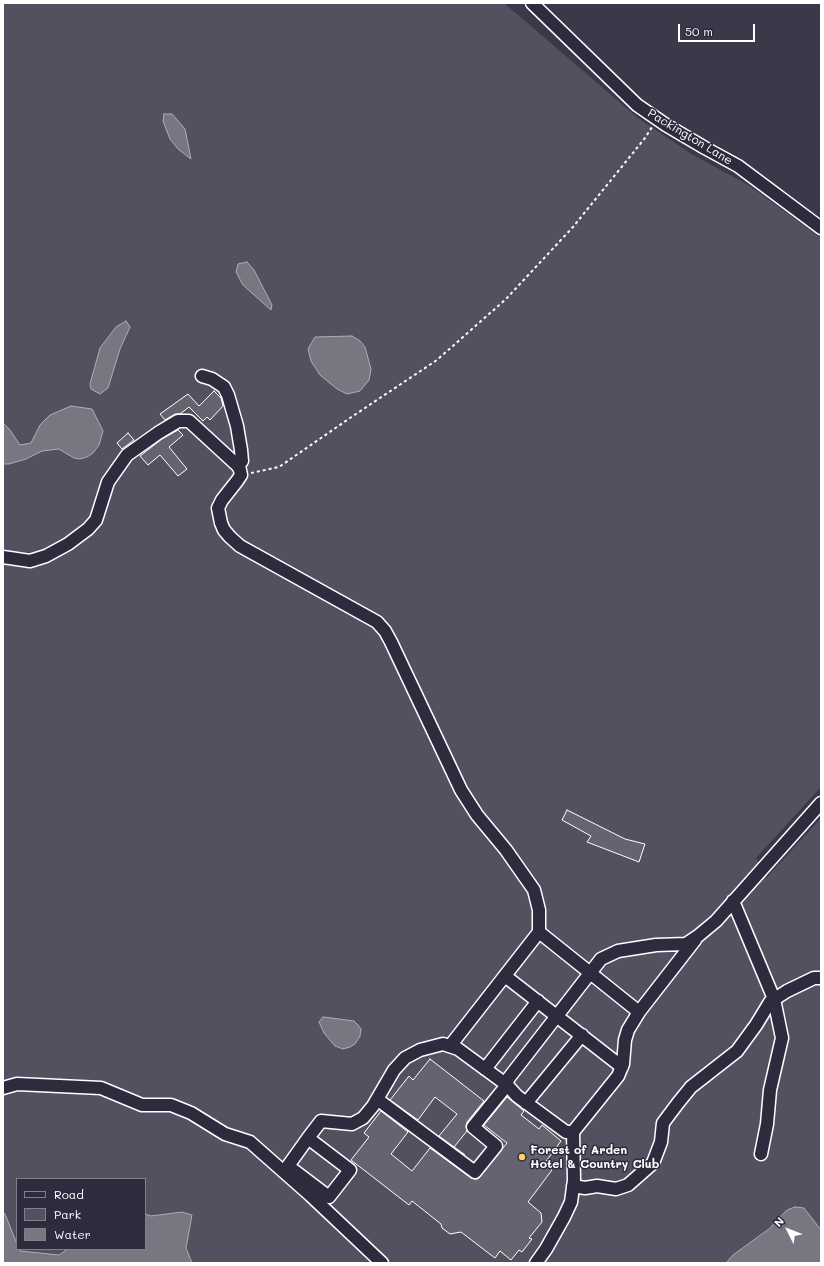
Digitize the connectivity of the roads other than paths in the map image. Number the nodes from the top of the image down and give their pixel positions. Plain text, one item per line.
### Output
1 (532, 3) edge
2 (821, 228) edge
3 (202, 376) dead end
4 (240, 470) junction
5 (3, 558) edge
6 (821, 803) edge
7 (733, 901) junction
8 (538, 932) junction
9 (698, 936) junction
10 (590, 973) junction
11 (505, 976) junction
12 (821, 978) edge
13 (774, 999) junction
14 (538, 1001) junction
15 (639, 1012) junction
16 (558, 1016) junction
17 (582, 1035) junction
18 (450, 1046) junction
19 (622, 1067) junction
20 (485, 1069) junction
21 (507, 1085) junction
22 (3, 1088) edge
23 (377, 1100) junction
24 (526, 1103) junction
25 (573, 1132) junction
26 (308, 1138) junction
27 (761, 1154) dead end
28 (573, 1186) junction
29 (537, 1262) edge
30 (382, 1263) edge

1 - 2 street, Packington Lane
3 - 4 street
4 - 5 street
4 - 8 street
6 - 7 street
7 - 9 street
7 - 13 street
8 - 10 street
8 - 11 street
9 - 10 street
9 - 15 street
10 - 15 street
10 - 16 street
11 - 14 street
11 - 18 street
12 - 13 street
13 - 27 street
13 - 28 street
14 - 16 street
14 - 20 street
15 - 19 street
16 - 17 street
16 - 21 street
17 - 19 street
17 - 24 street
18 - 20 street
18 - 23 street
19 - 25 street
20 - 21 street
21 - 23 street
21 - 24 street
22 - 30 street
23 - 26 street
24 - 25 street
25 - 28 street
26 - 26 street
28 - 29 street

